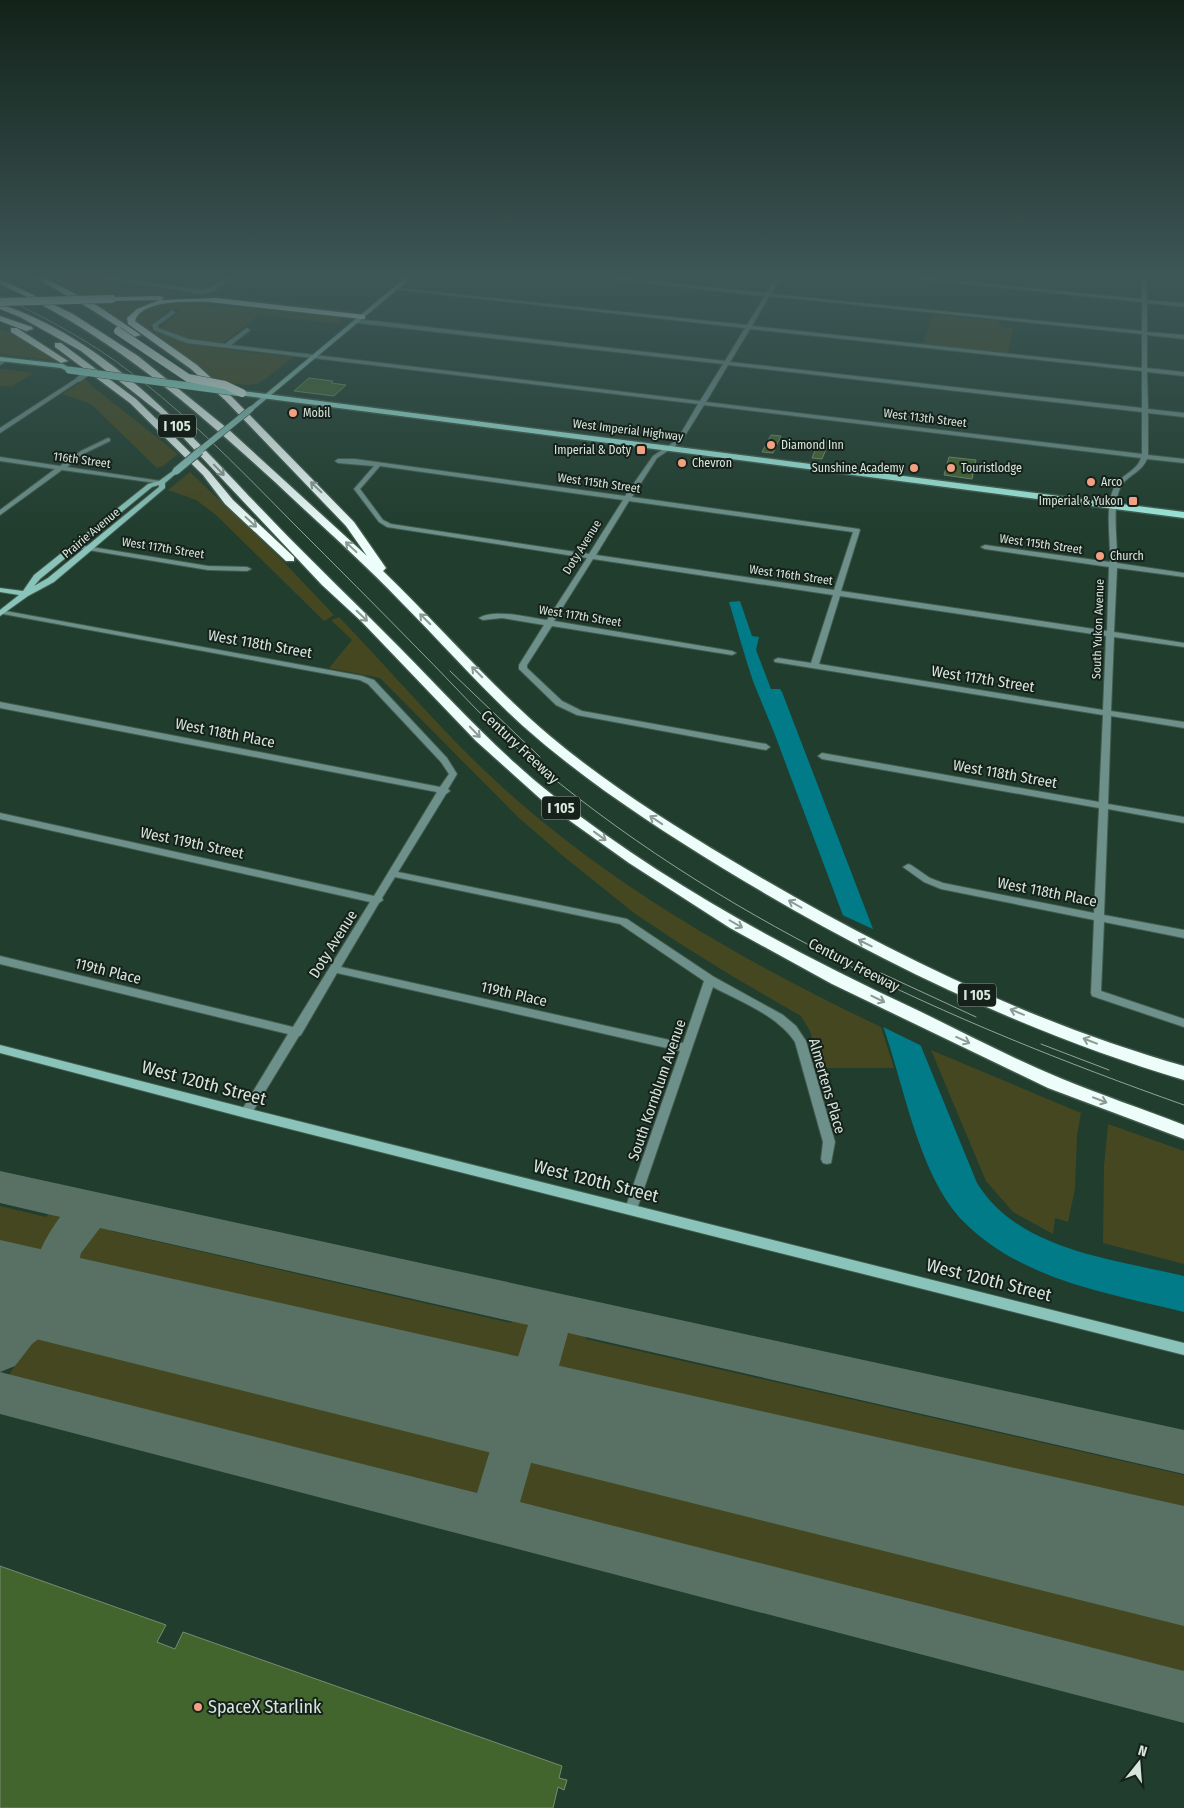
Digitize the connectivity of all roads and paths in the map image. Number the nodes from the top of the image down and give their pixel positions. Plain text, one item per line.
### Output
1 (10, 362) edge
2 (65, 362) edge
3 (83, 362) edge
4 (101, 362) edge
5 (142, 362) edge
6 (165, 362) edge
7 (177, 362) edge
8 (187, 362) edge
9 (307, 362) edge
10 (368, 362) edge
11 (715, 362) edge
12 (1073, 362) edge
13 (1145, 362) edge
14 (728, 364) junction
15 (1145, 370) junction
16 (89, 372) junction
17 (1184, 374) edge
18 (242, 392) junction
19 (266, 396) junction
20 (703, 403) junction
21 (1145, 411) junction
22 (1184, 416) edge
23 (0, 430) edge
24 (169, 436) junction
25 (108, 440) dead end
26 (668, 448) junction
27 (277, 450) junction
28 (1145, 456) junction
29 (0, 459) edge
30 (338, 461) dead end
31 (1184, 461) edge
32 (379, 464) junction
33 (61, 468) junction
34 (161, 483) junction
35 (627, 498) junction
36 (1113, 505) junction
37 (0, 513) edge
38 (1184, 514) edge
39 (76, 546) junction
40 (984, 547) dead end
41 (91, 548) junction
42 (590, 557) junction
43 (1112, 565) junction
44 (247, 569) dead end
45 (1184, 575) edge
46 (387, 580) junction
47 (326, 583) junction
48 (0, 590) edge
49 (837, 593) junction
50 (25, 594) junction
51 (1, 615) edge
52 (484, 618) dead end
53 (550, 623) junction
54 (1110, 634) junction
55 (1184, 645) edge
56 (732, 653) dead end
57 (778, 660) dead end
58 (814, 666) junction
59 (0, 705) edge
60 (1107, 713) junction
61 (1184, 725) edge
62 (766, 747) dead end
63 (822, 756) dead end
64 (445, 791) junction
65 (1104, 806) junction
66 (0, 816) edge
67 (1184, 820) edge
68 (908, 867) dead end
69 (394, 874) junction
70 (378, 900) junction
71 (1099, 917) junction
72 (1184, 934) edge
73 (0, 960) edge
74 (335, 968) junction
75 (710, 980) junction
76 (1184, 1023) edge
77 (297, 1032) junction
78 (687, 1048) junction
79 (0, 1049) edge
80 (1184, 1073) edge
81 (246, 1113) junction
82 (1145, 1118) junction
83 (1184, 1132) edge
84 (1184, 1136) edge
85 (827, 1159) dead end
86 (631, 1209) junction
87 (1184, 1349) edge

1 - 16 main road, West Imperial Highway, bridge
2 - 24 highway
3 - 24 highway
4 -> 47 highway, Century Freeway / I 105
46 -> 5 highway, Century Freeway / I 105
6 - 18 highway, bridge
7 - 27 highway
8 - 27 highway
9 - 19 main road, Prairie Avenue
10 - 20 street, West 113th Street
11 - 14 street
12 - 15 street
13 - 15 street
14 - 20 street, Doty Avenue
14 - 21 street
15 - 17 street
15 - 21 street
16 - 18 main road, West Imperial Highway, bridge
16 - 23 street, bridge
18 - 19 main road, West Imperial Highway
19 - 26 main road, West Imperial Highway
19 - 34 main road, Prairie Avenue, bridge
20 - 26 street, Doty Avenue
20 - 28 street, West 113th Street
21 - 22 street
21 - 28 street
24 -> 47 highway
25 - 33 street
26 - 35 street, Doty Avenue
26 - 36 main road, West Imperial Highway
46 -> 27 highway
28 - 31 street, West 113th Street
28 - 36 street, South Yukon Avenue
29 - 33 street, 116th Street
30 - 32 street, West 115th Street
32 - 35 street, West 115th Street
32 - 42 street, West 116th Street
33 - 34 street, 116th Street
33 - 37 street
34 - 39 main road, Prairie Avenue
34 - 41 main road, Prairie Avenue
35 - 42 street, Doty Avenue
35 - 49 street, West 115th Street
36 - 38 main road, West Imperial Highway
36 - 43 street, South Yukon Avenue
39 - 41 street, West 117th Street
39 - 50 main road, Prairie Avenue
40 - 43 street, West 115th Street
41 - 44 street, West 117th Street
41 - 50 main road, Prairie Avenue
42 - 49 street, West 116th Street
42 - 53 street, Doty Avenue
43 - 45 street, West 115th Street
43 - 54 street, South Yukon Avenue
80 -> 46 highway, Century Freeway / I 105
47 -> 82 highway, Century Freeway / I 105
48 - 50 main road
49 - 54 street, West 116th Street
49 - 58 street
50 - 51 main road, Prairie Avenue
51 - 64 street, West 118th Street
52 - 53 street, West 117th Street
53 - 56 street, West 117th Street
53 - 62 street, Doty Avenue
54 - 55 street, West 116th Street
54 - 60 street, South Yukon Avenue
57 - 58 street, West 117th Street
58 - 60 street, West 117th Street
59 - 64 street, West 118th Place
60 - 61 street, West 117th Street
60 - 65 street, South Yukon Avenue
63 - 65 street, West 118th Street
64 - 69 street, Doty Avenue
65 - 67 street, West 118th Street
65 - 71 street, South Yukon Avenue
66 - 70 street, West 119th Street
68 - 71 street, West 118th Place
69 - 70 street, Doty Avenue
69 - 75 street
70 - 74 street, Doty Avenue
71 - 72 street, West 118th Place
71 - 76 street, South Yukon Avenue
73 - 77 street, 119th Place
74 - 77 street, Doty Avenue
74 - 78 street, 119th Place
75 - 78 street, South Kornblum Avenue
75 - 85 street, Almertens Place
77 - 81 street, Doty Avenue
78 - 86 street, South Kornblum Avenue
79 - 81 main road, West 120th Street
81 - 86 main road, West 120th Street
82 - 83 highway, Century Freeway / I 105
82 - 84 highway
86 - 87 main road, West 120th Street

